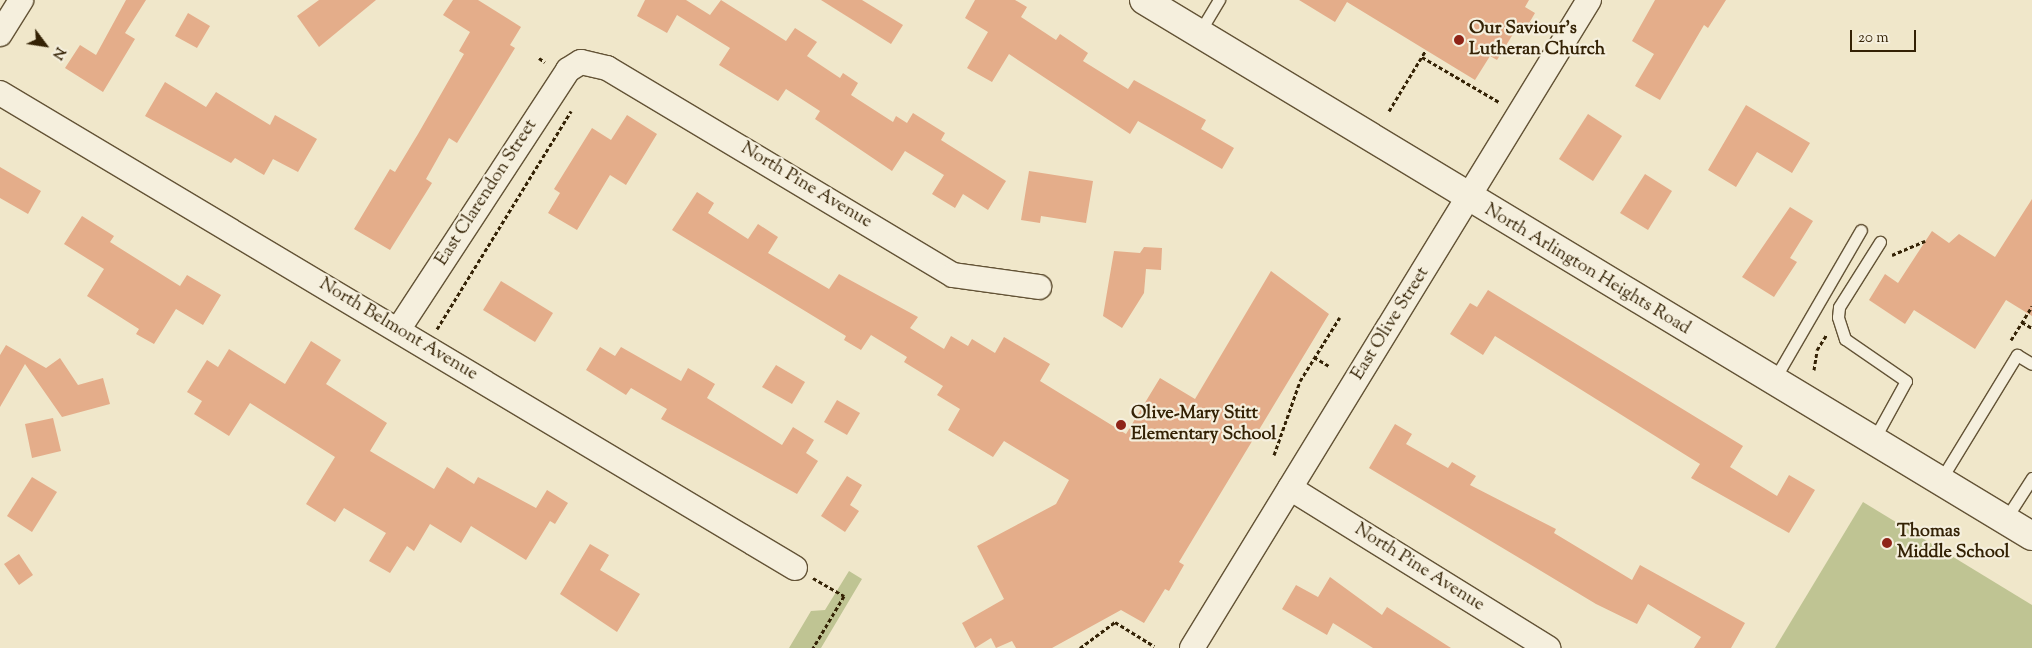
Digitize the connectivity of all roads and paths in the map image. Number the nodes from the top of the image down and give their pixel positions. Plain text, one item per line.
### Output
1 (20, 0) edge
2 (1144, 0) edge
3 (1219, 0) edge
4 (1589, 0) edge
5 (1529, 23) dead end
6 (1535, 27) dead end
7 (1198, 33) junction
8 (0, 34) edge
9 (1426, 50) dead end
10 (1422, 57) junction
11 (581, 62) joint
12 (0, 93) edge
13 (1389, 111) dead end
14 (1519, 114) junction
15 (1467, 198) junction
16 (1862, 230) dead end
17 (1880, 242) dead end
18 (1039, 286) dead end
19 (2032, 306) edge
20 (1340, 317) dead end
21 (2022, 322) junction
22 (2032, 328) edge
23 (398, 330) junction
24 (2017, 355) junction
25 (1314, 357) junction
26 (2032, 364) edge
27 (1329, 366) dead end
28 (1774, 381) junction
29 (1873, 441) junction
30 (1274, 455) dead end
31 (2032, 478) edge
32 (1940, 481) junction
33 (1290, 488) junction
34 (2005, 520) junction
35 (2032, 536) edge
36 (795, 568) joint
37 (1086, 646) edge
38 (1154, 646) dead end
39 (813, 648) edge
40 (1080, 648) edge
41 (1192, 648) edge
42 (1548, 648) edge

1 - 8 street
2 - 7 main road, North Arlington Heights Road
3 - 7 lane
4 - 14 street, East Olive Street
5 - 6 path
7 - 15 main road, North Arlington Heights Road
9 - 10 path
10 - 13 path
10 - 14 path
11 - 18 street, North Pine Avenue
11 - 23 street, East Clarendon Street
12 - 23 street, North Belmont Avenue
14 - 15 street, East Olive Street
15 - 28 main road, North Arlington Heights Road
15 - 33 street, East Olive Street
16 - 28 lane
17 - 29 lane
19 - 21 path
20 - 25 path
21 - 22 path
21 - 24 path
23 - 36 street, North Belmont Avenue
24 - 26 lane
24 - 32 lane
25 - 27 path
25 - 30 path
28 - 29 main road, North Arlington Heights Road
29 - 32 main road, North Arlington Heights Road
31 - 34 lane
32 - 34 main road, North Arlington Heights Road
33 - 41 street, East Olive Street
33 - 42 street, North Pine Avenue
34 - 35 main road, North Arlington Heights Road
36 - 39 path
37 - 38 path
37 - 40 path

